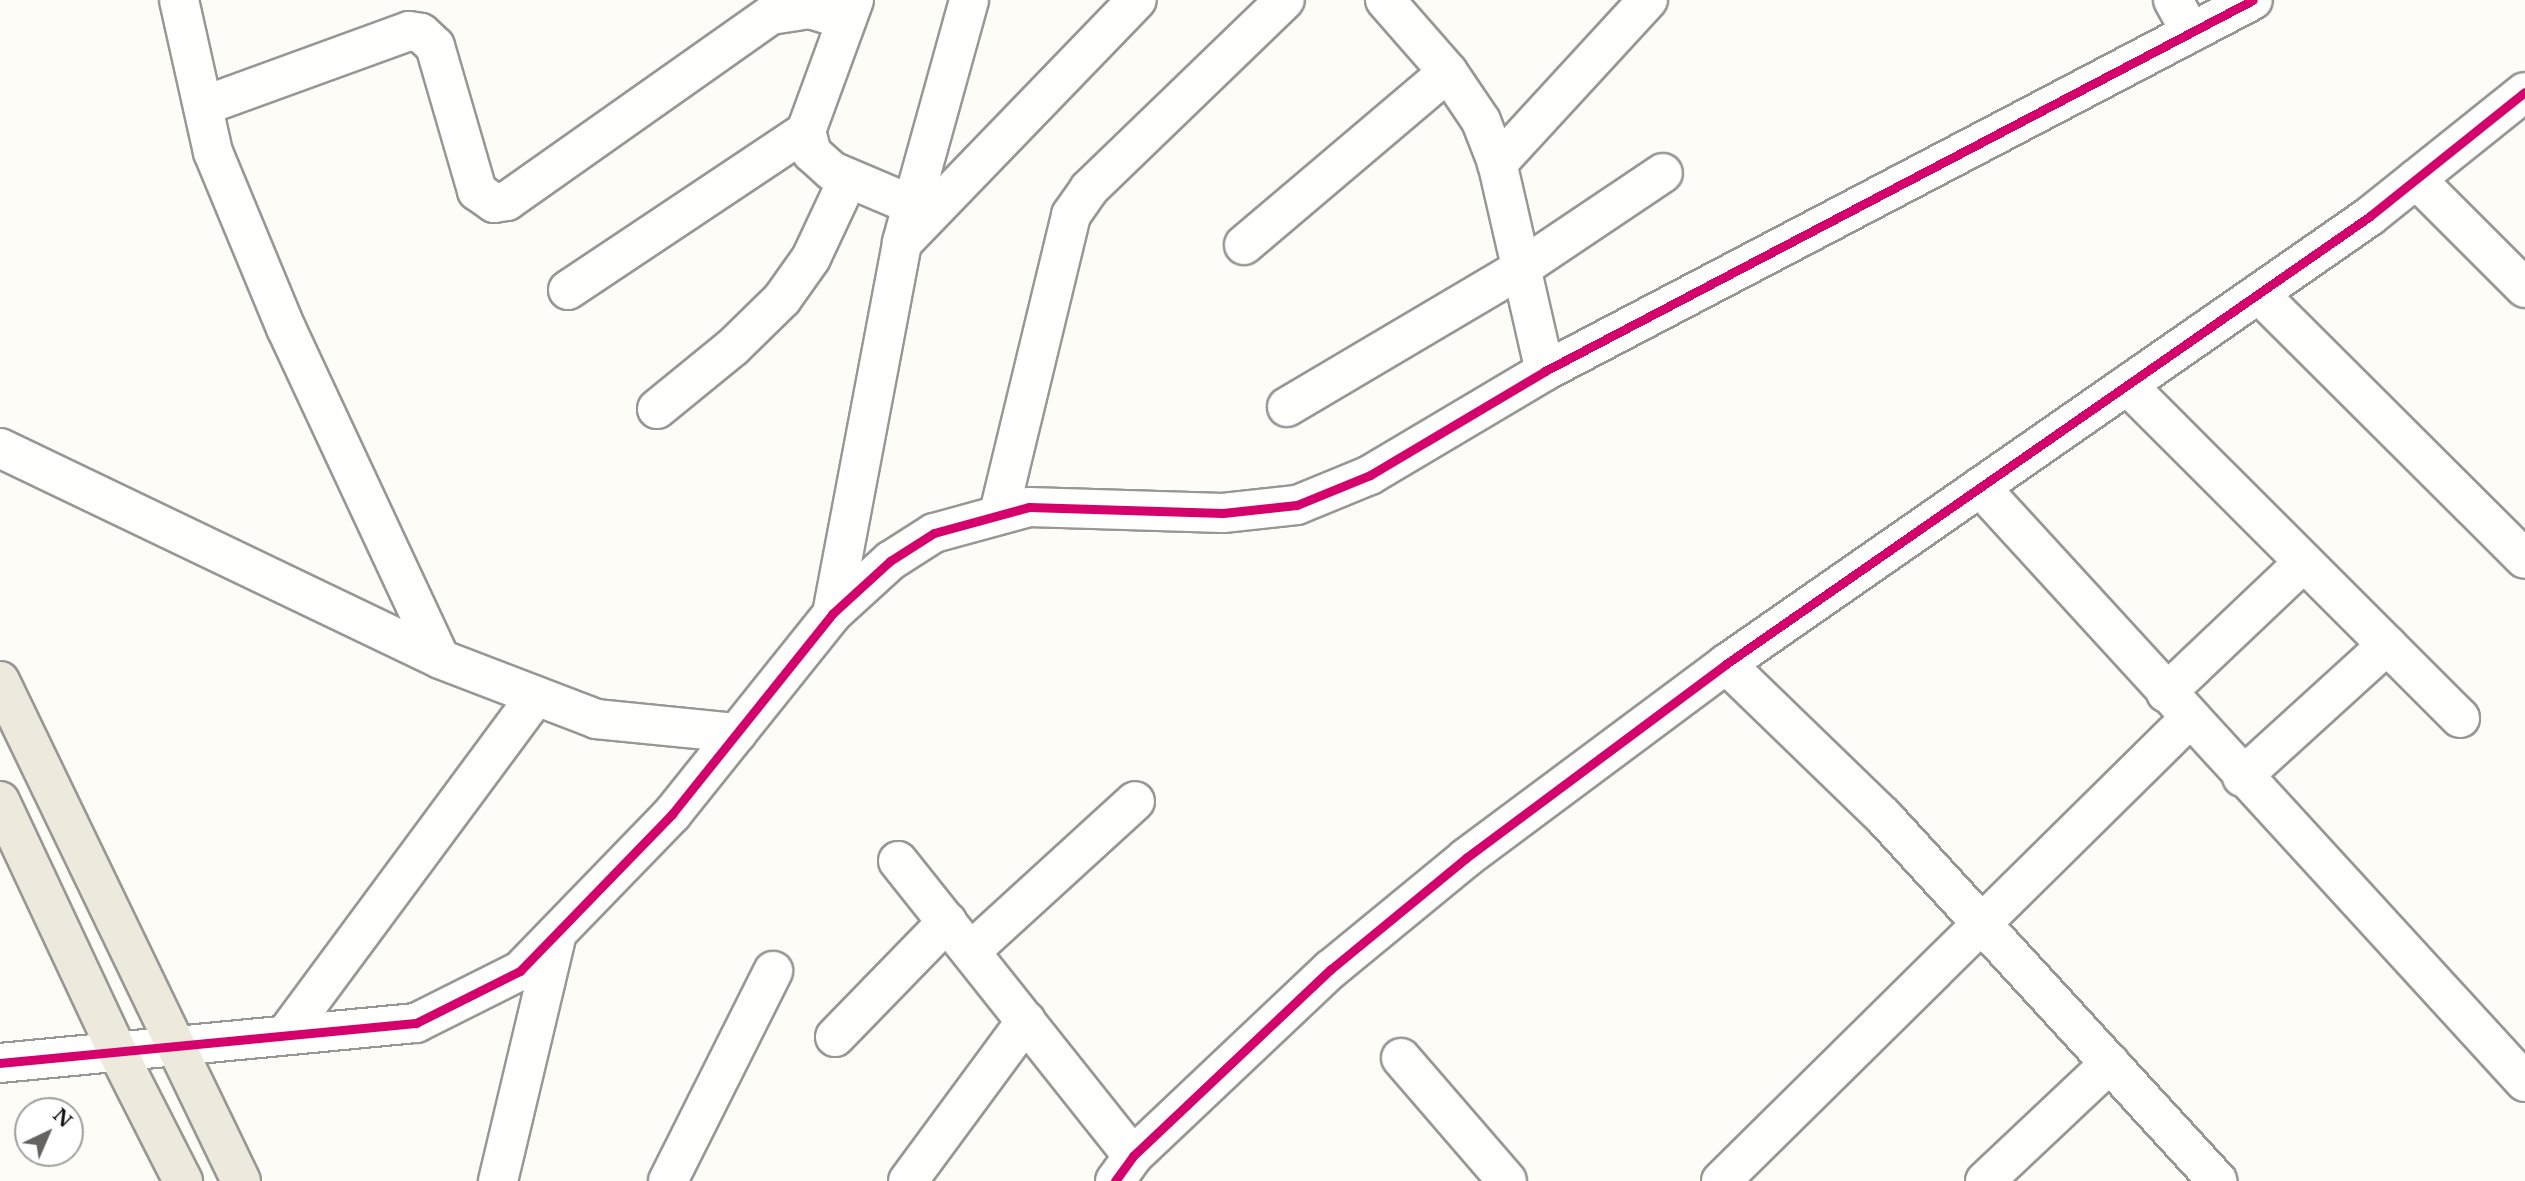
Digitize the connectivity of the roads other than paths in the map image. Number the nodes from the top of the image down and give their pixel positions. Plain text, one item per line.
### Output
1 (179, 0) edge
2 (969, 0) edge
3 (1137, 0) edge
4 (1285, 0) edge
5 (1385, 0) edge
6 (1647, 0) edge
7 (2253, 0) edge
8 (850, 10) edge
9 (2182, 16) edge
10 (1448, 72) junction
11 (2525, 92) edge
12 (203, 106) junction
13 (806, 131) junction
14 (1497, 164) junction
15 (1663, 173) dead end
16 (848, 179) junction
17 (2416, 179) junction
18 (912, 205) junction
19 (902, 242) junction
20 (1244, 245) dead end
21 (1520, 269) junction
22 (2525, 288) edge
23 (568, 290) dead end
24 (2259, 294) junction
25 (1545, 371) junction
26 (2127, 385) junction
27 (1287, 407) dead end
28 (657, 409) dead end
29 (0, 447) edge
30 (1980, 487) junction
31 (999, 513) junction
32 (2525, 559) edge
33 (2304, 562) junction
34 (832, 614) junction
35 (2387, 645) junction
36 (440, 659) junction
37 (1726, 664) junction
38 (0, 681) edge
39 (536, 696) junction
40 (2178, 706) junction
41 (2460, 718) dead end
42 (737, 733) junction
43 (2242, 777) junction
44 (0, 801) edge
45 (1135, 801) dead end
46 (898, 861) dead end
47 (947, 922) junction
48 (1982, 924) junction
49 (558, 932) junction
50 (971, 951) junction
51 (773, 971) dead end
52 (1027, 1021) junction
53 (286, 1034) junction
54 (835, 1037) dead end
55 (173, 1043) junction
56 (118, 1053) junction
57 (1401, 1058) dead end
58 (0, 1063) edge
59 (2110, 1063) junction
60 (2525, 1082) edge
61 (1124, 1169) edge
62 (2201, 1175) edge
63 (183, 1181) edge
64 (241, 1181) edge
65 (498, 1181) edge
66 (668, 1181) edge
67 (908, 1181) edge
68 (1507, 1181) edge
69 (1721, 1181) edge
70 (1985, 1181) edge

1 - 12 street
2 - 18 street
3 - 19 street
4 - 31 street
5 - 10 street
6 - 14 street
7 - 9 street
8 - 12 street
8 - 13 street
9 - 25 street
10 - 14 street
10 - 20 street
11 - 17 street
12 - 36 street
13 - 16 street
13 - 23 street
14 - 21 street
15 - 21 street
16 - 18 street
16 - 28 street
17 - 22 street
17 - 24 street
18 - 19 street
19 - 34 street
21 - 25 street
21 - 27 street
24 - 26 street
24 - 32 street
25 - 31 street
26 - 30 street
26 - 33 street
29 - 36 street
30 - 37 street
30 - 40 street
31 - 34 street
33 - 35 street
33 - 40 street
34 - 42 street
35 - 41 street
35 - 43 street
36 - 39 street
37 - 48 street
37 - 61 street
38 - 55 main road
39 - 42 street
39 - 53 street
40 - 43 street
40 - 48 street
42 - 49 street
43 - 60 street
44 - 56 main road
45 - 50 street
46 - 47 street
47 - 50 street
47 - 54 street
48 - 59 street
48 - 69 street
49 - 53 street
49 - 65 street
50 - 52 street
51 - 66 street
52 - 61 street
52 - 67 street
53 - 55 street
55 - 56 street
55 - 64 main road
56 - 58 street
56 - 63 main road
57 - 68 street
59 - 62 street
59 - 70 street

